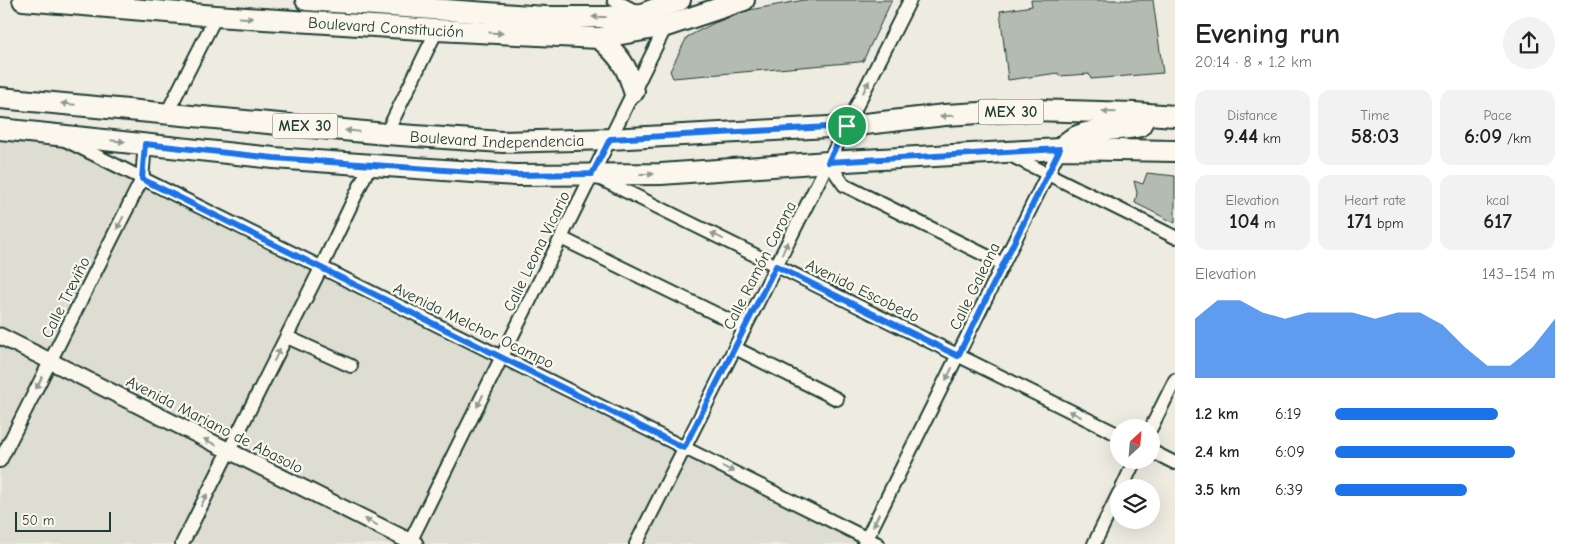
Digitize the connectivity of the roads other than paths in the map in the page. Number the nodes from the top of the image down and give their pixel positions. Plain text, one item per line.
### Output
1 (23, 0) edge
2 (306, 0) edge
3 (614, 0) edge
4 (679, 0) edge
5 (744, 0) edge
6 (910, 0) edge
7 (450, 5) edge
8 (642, 14) junction
9 (216, 16) junction
10 (666, 26) junction
11 (437, 30) junction
12 (599, 38) junction
13 (634, 91) junction
14 (0, 98) edge
15 (167, 113) junction
16 (1148, 114) junction
17 (1175, 116) edge
18 (847, 126) junction
19 (0, 129) edge
20 (386, 134) junction
21 (56, 135) junction
22 (610, 139) junction
23 (145, 144) junction
24 (1060, 149) junction
25 (1175, 151) edge
26 (1004, 152) junction
27 (828, 162) junction
28 (370, 165) junction
29 (592, 174) junction
30 (1048, 174) junction
31 (142, 179) junction
32 (1175, 237) edge
33 (561, 238) junction
34 (1003, 264) junction
35 (776, 266) junction
36 (321, 268) junction
37 (745, 328) junction
38 (0, 336) edge
39 (287, 337) junction
40 (735, 348) junction
41 (958, 356) junction
42 (502, 357) junction
43 (50, 362) junction
44 (351, 366) dead end
45 (1175, 380) edge
46 (837, 399) dead end
47 (1156, 419) edge
48 (1110, 431) edge
49 (684, 448) junction
50 (229, 451) junction
51 (1160, 456) edge
52 (0, 462) edge
53 (1175, 463) edge
54 (1110, 511) edge
55 (870, 542) edge
56 (412, 543) edge
57 (182, 544) edge
58 (636, 544) edge
59 (1094, 544) edge

1 - 9 main road, Boulevard Constitución
2 - 7 main road, Boulevard Constitución
3 - 8 street
4 - 8 main road, Boulevard Constitución
4 - 10 street, Calle Leona Vicario
5 - 10 main road, Boulevard Constitución
18 -> 6 street, Calle Ramón Corona
8 -> 7 main road, Boulevard Constitución
8 - 10 street
9 -> 11 main road, Boulevard Constitución
9 - 15 street
10 - 12 main road, Boulevard Constitución
10 - 13 street, Calle Leona Vicario
11 -> 12 main road, Boulevard Constitución
11 - 20 street
12 - 13 main road
13 - 22 street, Calle Leona Vicario
15 -> 14 main road, Boulevard Independencia / MEX 30
20 -> 15 main road, Boulevard Independencia / MEX 30
16 - 17 main road, Boulevard Independencia / MEX 30
16 -> 18 main road, Boulevard Independencia / MEX 30
16 - 24 main road
18 - 22 main road, Boulevard Independencia / MEX 30
18 - 27 street, Calle Ramón Corona
19 - 21 main road, Boulevard Independencia / MEX 30
20 - 22 main road, Boulevard Independencia / MEX 30
21 -> 23 main road, Boulevard Independencia / MEX 30
21 - 31 street, Avenida Melchor Ocampo
22 - 29 street, Calle Leona Vicario
23 - 28 main road, Boulevard Independencia / MEX 30
23 - 31 street, Calle Treviño
24 - 25 main road, Boulevard Independencia / MEX 30
24 - 26 main road, Boulevard Independencia / MEX 30
24 - 30 street, Calle Galeana
26 - 27 main road, Boulevard Independencia / MEX 30
26 - 30 street
29 -> 27 main road, Boulevard Independencia / MEX 30
27 - 34 street
35 -> 27 street, Calle Ramón Corona
28 - 29 main road, Boulevard Independencia / MEX 30
28 - 36 street
29 - 33 street, Calle Leona Vicario
35 -> 29 street, Avenida Escobedo
30 - 32 street
30 - 34 street, Calle Galeana
31 - 36 street, Avenida Melchor Ocampo
31 -> 43 street, Calle Treviño
33 - 37 street
33 - 42 street, Calle Leona Vicario
34 - 41 street, Calle Galeana
35 - 37 street, Calle Ramón Corona
35 - 41 street, Avenida Escobedo
36 - 39 street
36 - 42 street, Avenida Melchor Ocampo
37 - 40 street, Calle Ramón Corona
38 - 43 street, Avenida Mariano de Abasolo
39 - 44 street
50 -> 39 street
40 - 46 street
40 - 49 street, Calle Ramón Corona
48 -> 41 street, Avenida Escobedo
41 -> 55 street, Calle Galeana
42 - 49 street, Avenida Melchor Ocampo
42 -> 56 street, Calle Leona Vicario
50 -> 43 street, Avenida Mariano de Abasolo
43 -> 52 street, Calle Treviño
45 - 47 street
49 -> 55 street, Avenida Melchor Ocampo
49 - 58 street, Calle Ramón Corona
56 -> 50 street, Avenida Mariano de Abasolo
57 -> 50 street
51 - 53 street
54 - 59 street

